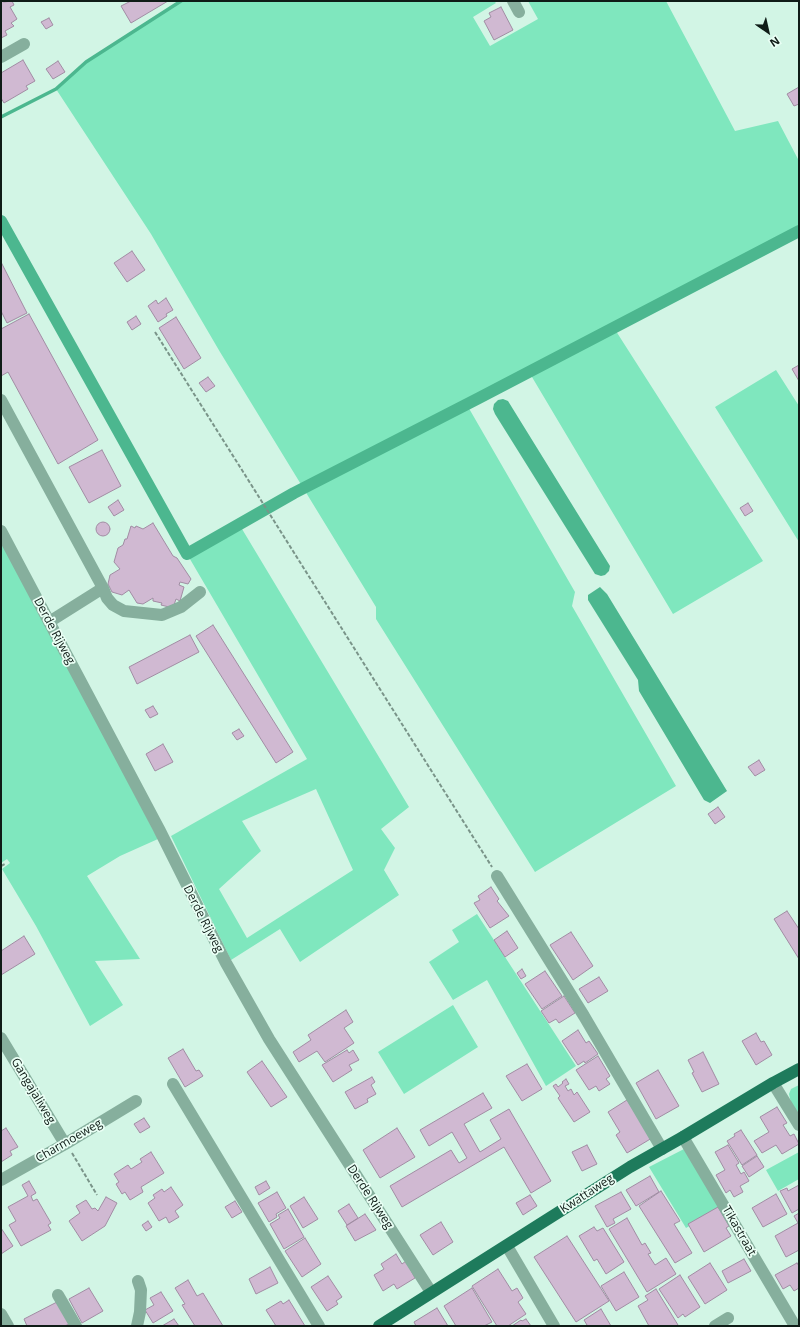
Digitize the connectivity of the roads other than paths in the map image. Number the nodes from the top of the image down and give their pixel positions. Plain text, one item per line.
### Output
1 (513, 1) edge
2 (519, 12) dead end
3 (24, 44) dead end
4 (1, 57) edge
5 (1, 400) edge
6 (1, 531) edge
7 (103, 588) junction
8 (200, 592) dead end
9 (49, 622) junction
10 (498, 876) road end
11 (1, 1038) edge
12 (799, 1069) edge
13 (773, 1082) junction
14 (173, 1084) dead end
15 (136, 1101) dead end
16 (799, 1125) edge
17 (683, 1137) junction
18 (65, 1144) junction
19 (662, 1150) junction
20 (1, 1180) edge
21 (506, 1246) junction
22 (138, 1281) dead end
23 (431, 1292) junction
24 (58, 1295) dead end
25 (1, 1314) edge
26 (728, 1318) dead end
27 (8, 1326) edge
28 (76, 1326) edge
29 (137, 1326) edge
30 (319, 1326) edge
31 (379, 1326) edge
32 (554, 1326) edge
33 (715, 1326) edge
34 (795, 1326) edge

1 - 2 street
3 - 4 street
5 - 7 street
6 - 9 street, Derde Rijweg
7 - 8 street
7 - 9 street
9 - 23 street, Derde Rijweg
10 - 19 street
11 - 18 street, Gangajaliweg
12 - 13 main road, Kwattaweg
13 - 16 street
13 - 17 main road, Kwattaweg
14 - 30 street
15 - 18 street, Charmoeweg
17 - 19 main road, Kwattaweg
17 - 34 street, Tikastraat
18 - 20 street, Charmoeweg
19 - 21 main road, Kwattaweg
21 - 23 main road, Kwattaweg
21 - 32 street
22 - 29 street
23 - 31 main road, Kwattaweg
24 - 28 street
25 - 27 street
26 - 33 street

